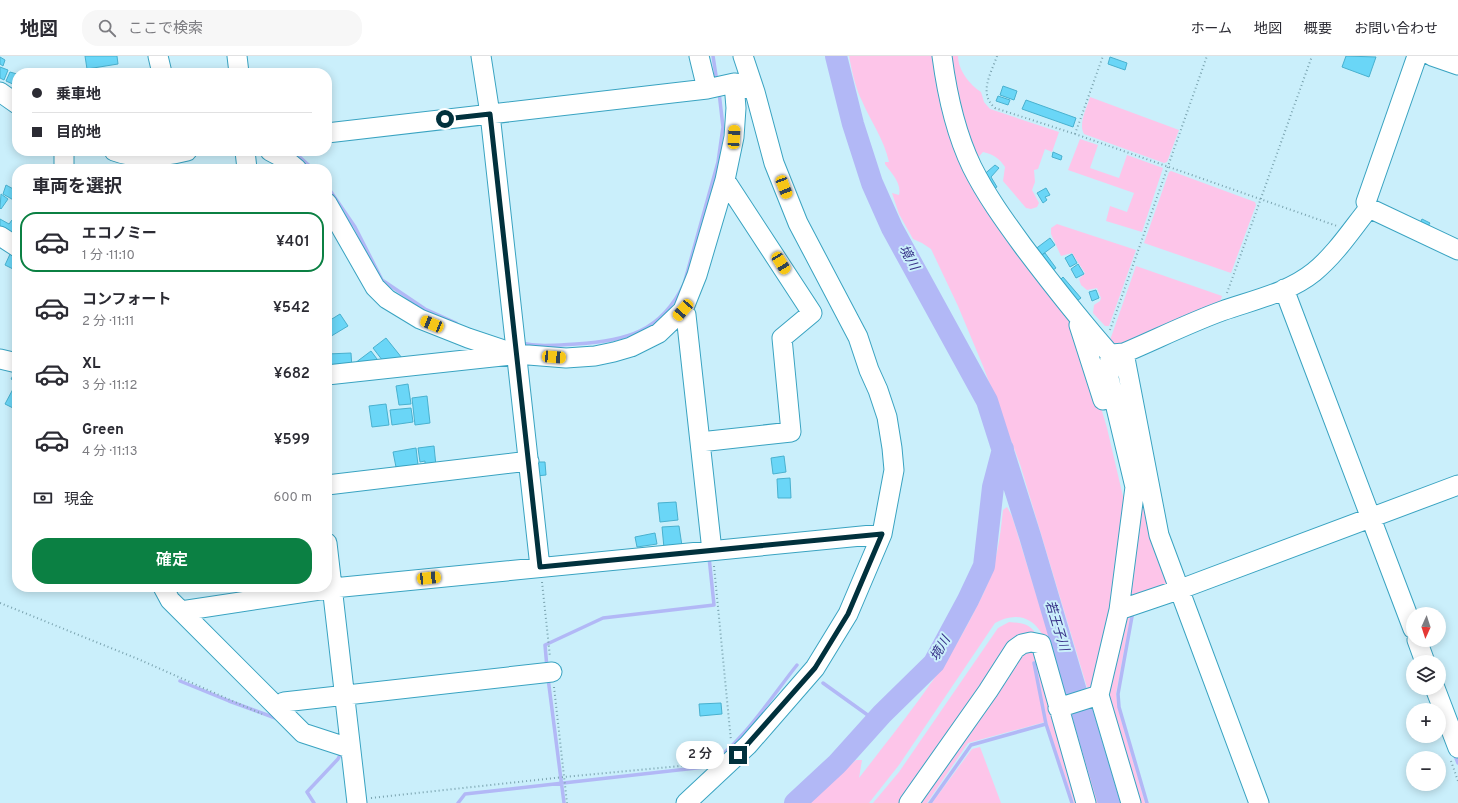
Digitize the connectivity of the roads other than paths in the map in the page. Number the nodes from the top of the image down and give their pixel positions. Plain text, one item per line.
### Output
1 (158, 56) edge
2 (237, 56) edge
3 (481, 56) edge
4 (699, 56) edge
5 (743, 56) edge
6 (942, 56) edge
7 (1417, 56) edge
8 (1432, 56) edge
9 (1458, 65) edge
10 (161, 68) edge
11 (238, 68) edge
12 (734, 83) junction
13 (707, 90) junction
14 (0, 92) edge
15 (755, 92) junction
16 (12, 100) edge
17 (490, 114) junction
18 (332, 133) edge
19 (128, 156) edge
20 (156, 156) edge
21 (279, 156) edge
22 (291, 164) edge
23 (725, 180) junction
24 (1369, 208) junction
25 (332, 212) edge
26 (0, 236) edge
27 (12, 244) edge
28 (1458, 250) edge
29 (1284, 289) junction
30 (683, 310) junction
31 (1075, 315) junction
32 (1112, 351) junction
33 (516, 354) junction
34 (0, 359) edge
35 (12, 362) edge
36 (332, 374) edge
37 (700, 442) junction
38 (529, 460) junction
39 (332, 484) edge
40 (1458, 485) edge
41 (1371, 518) junction
42 (1131, 520) junction
43 (882, 534) junction
44 (712, 551) junction
45 (540, 567) junction
46 (332, 580) edge
47 (333, 588) junction
48 (1178, 590) junction
49 (166, 592) edge
50 (307, 592) edge
51 (1119, 610) junction
52 (1406, 610) edge
53 (181, 611) junction
54 (552, 672) dead end
55 (344, 694) junction
56 (1438, 695) edge
57 (1096, 696) junction
58 (284, 702) dead end
59 (1058, 708) junction
60 (349, 748) junction
61 (1458, 748) edge
62 (356, 801) edge
63 (686, 803) edge
64 (910, 803) edge
65 (1086, 803) edge
66 (1131, 803) edge
67 (1259, 803) edge

1 - 10 street
2 - 11 street
3 - 17 street
4 - 13 street
5 - 15 street
6 - 31 street
7 - 24 street
8 - 9 street
12 - 13 street
12 - 15 street
12 - 23 street
13 - 17 street
14 - 16 street
15 - 43 street
17 - 18 street
17 - 33 street
19 - 20 street
21 - 22 street
23 - 30 street
23 - 37 street
24 - 28 street
24 - 29 street
25 - 33 street
26 - 27 street
29 - 32 street
29 - 41 street
30 - 33 street
30 - 37 street
31 - 32 street
31 - 42 street
32 - 42 street
32 - 48 street
33 - 36 street
33 - 38 street
34 - 35 street
37 - 44 street
38 - 39 street
38 - 45 street
40 - 41 street
41 - 48 street
41 - 52 street
42 - 51 street
43 - 44 street
43 - 63 street
44 - 45 street
45 - 47 street
46 - 47 street
47 - 55 street
48 - 51 street
48 - 67 street
49 - 53 street
50 - 53 street
51 - 57 street
53 - 60 street
54 - 55 street
55 - 58 street
55 - 60 street
56 - 61 street
57 - 59 street
57 - 66 street
59 - 64 street
59 - 65 street
60 - 62 street

